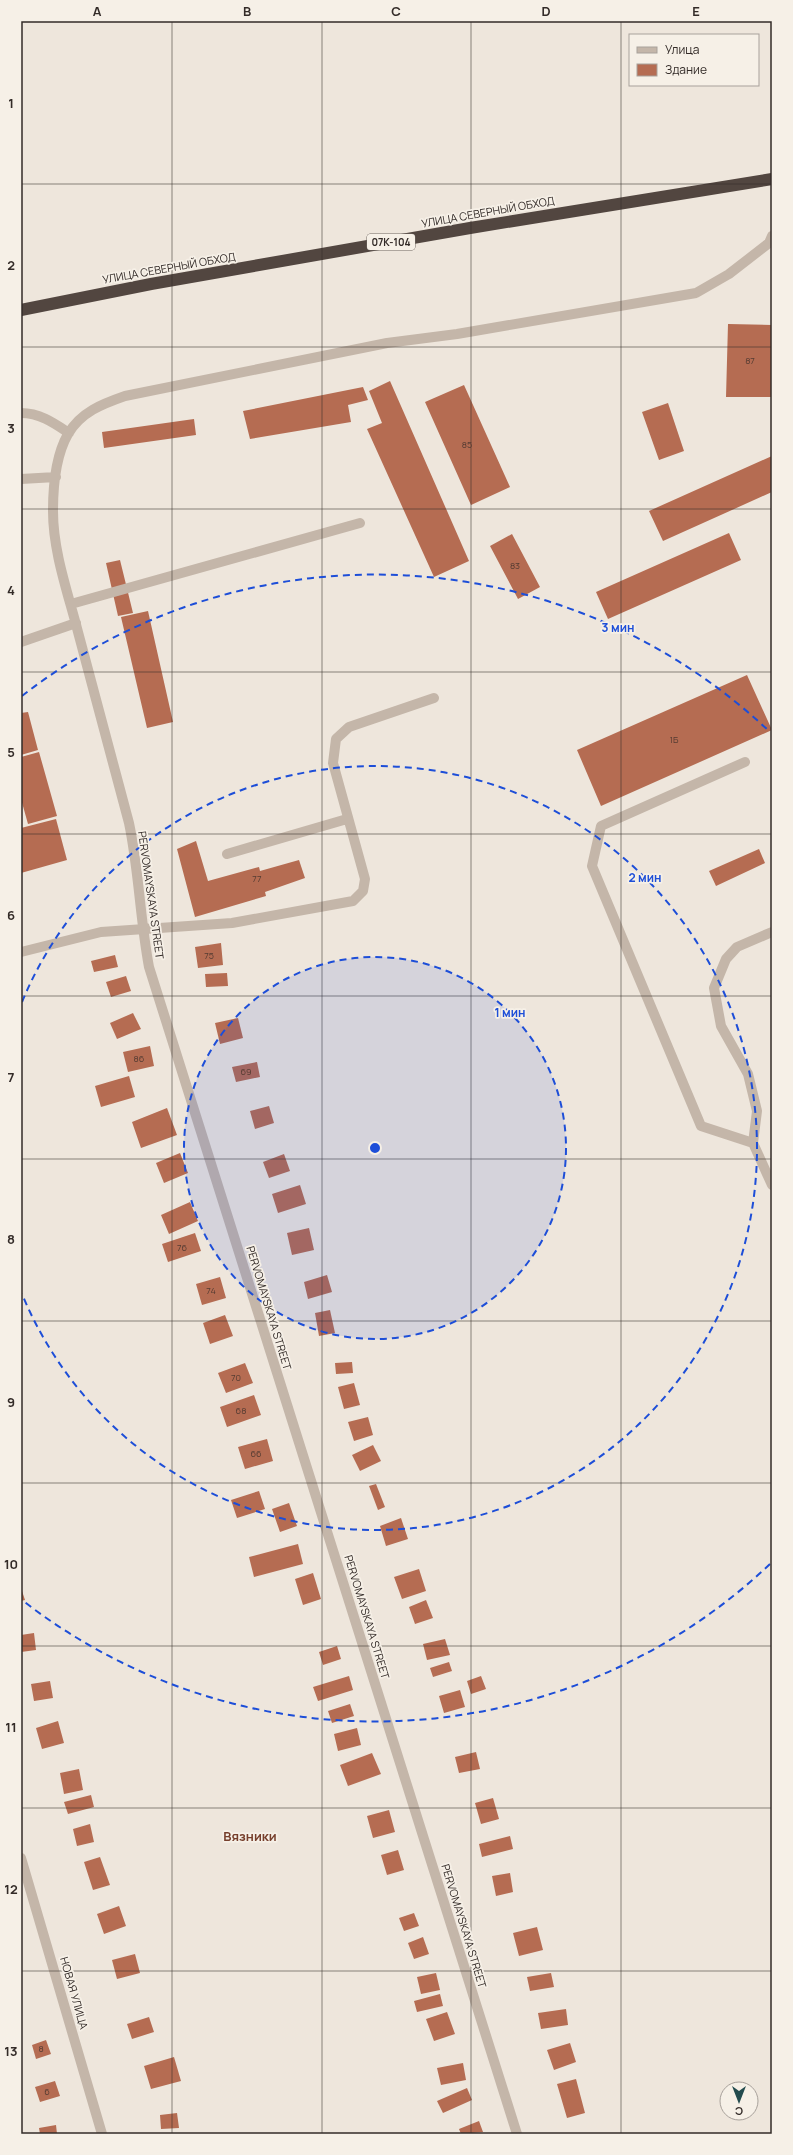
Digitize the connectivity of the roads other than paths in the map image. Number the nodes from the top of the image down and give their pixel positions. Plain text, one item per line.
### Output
1 (767, 180) edge
2 (772, 236) edge
3 (21, 310) edge
4 (21, 414) edge
5 (69, 433) junction
6 (56, 477) junction
7 (21, 479) edge
8 (360, 523) dead end
9 (71, 604) junction
10 (76, 623) junction
11 (21, 642) edge
12 (434, 698) dead end
13 (745, 762) dead end
14 (347, 819) junction
15 (227, 854) dead end
16 (142, 929) junction
17 (772, 932) edge
18 (21, 952) edge
19 (753, 1143) junction
20 (772, 1185) edge
21 (21, 1858) edge
22 (102, 2134) edge
23 (517, 2134) edge

1 - 3 highway, УЛИЦА СЕВЕРНЫЙ ОБХОД / 07К-104
2 - 5 street, PERVOMAYSKAYA STREET
4 - 5 street
5 - 6 street, PERVOMAYSKAYA STREET
6 - 7 street
6 - 9 street, PERVOMAYSKAYA STREET
8 - 9 street
9 - 10 street, PERVOMAYSKAYA STREET
10 - 11 street
10 - 16 street, PERVOMAYSKAYA STREET
12 - 14 street
13 - 19 street
14 - 15 street
14 - 16 street
16 - 18 street
16 - 23 street, PERVOMAYSKAYA STREET
17 - 19 street
19 - 20 street
21 - 22 street, НОВАЯ УЛИЦА

